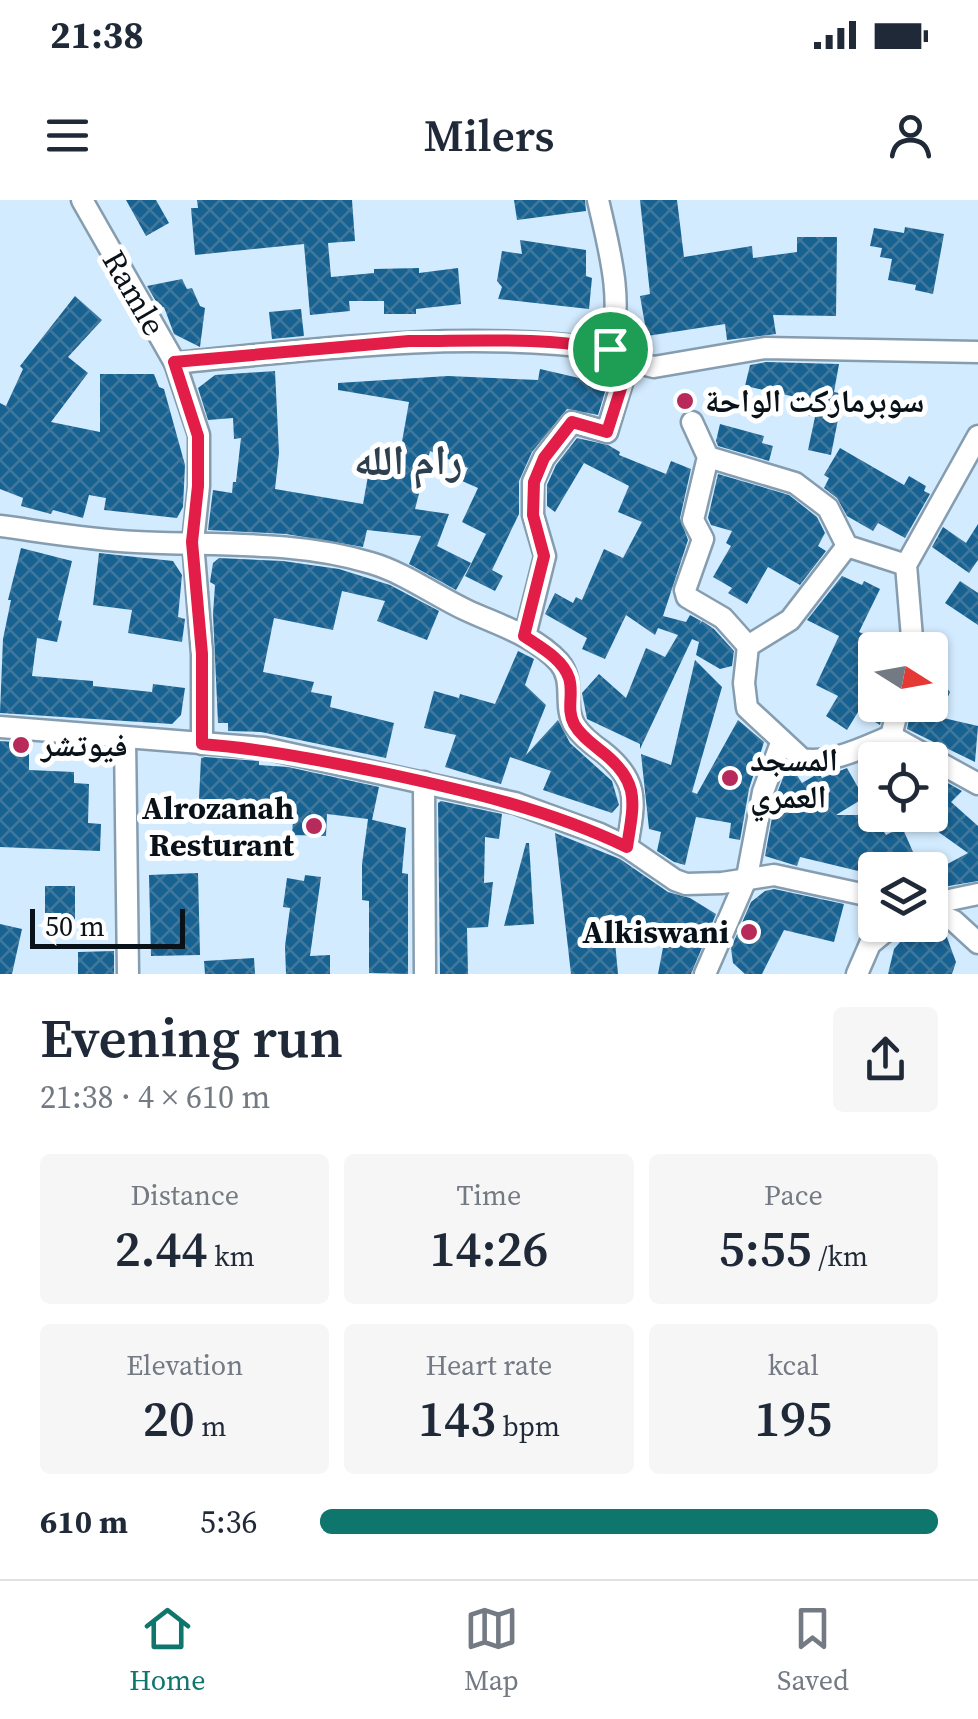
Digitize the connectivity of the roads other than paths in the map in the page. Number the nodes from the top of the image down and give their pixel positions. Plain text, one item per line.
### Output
1 (82, 200) edge
2 (598, 200) edge
3 (610, 349) junction
4 (976, 354) edge
5 (630, 360) junction
6 (174, 362) junction
7 (692, 422) dead end
8 (978, 436) edge
9 (708, 456) junction
10 (0, 526) edge
11 (192, 542) junction
12 (846, 546) junction
13 (906, 564) junction
14 (912, 632) edge
15 (524, 636) junction
16 (748, 646) junction
17 (895, 722) edge
18 (0, 727) edge
19 (892, 736) junction
20 (125, 738) junction
21 (782, 743) junction
22 (202, 744) junction
23 (424, 782) junction
24 (978, 784) edge
25 (627, 847) junction
26 (746, 877) junction
27 (858, 893) edge
28 (978, 894) edge
29 (948, 902) edge
30 (948, 918) edge
31 (872, 942) edge
32 (978, 944) edge
33 (712, 970) edge
34 (128, 974) edge
35 (425, 974) edge
36 (857, 974) edge

1 - 6 street, Ramle
2 - 3 street
3 - 5 street
3 - 6 street
4 - 5 street
5 - 15 street
6 - 11 street, Ramle
7 - 9 street
8 - 13 street
9 - 12 street
9 - 16 street
10 - 11 street
11 - 15 street
11 - 22 street, Ramle
12 - 13 street
12 - 16 street
13 - 14 street
15 - 25 street
16 - 21 street
17 - 19 street
18 - 20 street
19 - 21 street
19 - 24 street
20 - 22 street
20 - 34 street
21 - 26 street
22 - 23 street
23 - 25 street
23 - 35 street
25 - 26 street
26 - 27 street
26 - 33 street
28 - 29 street
30 - 32 street
31 - 36 street

